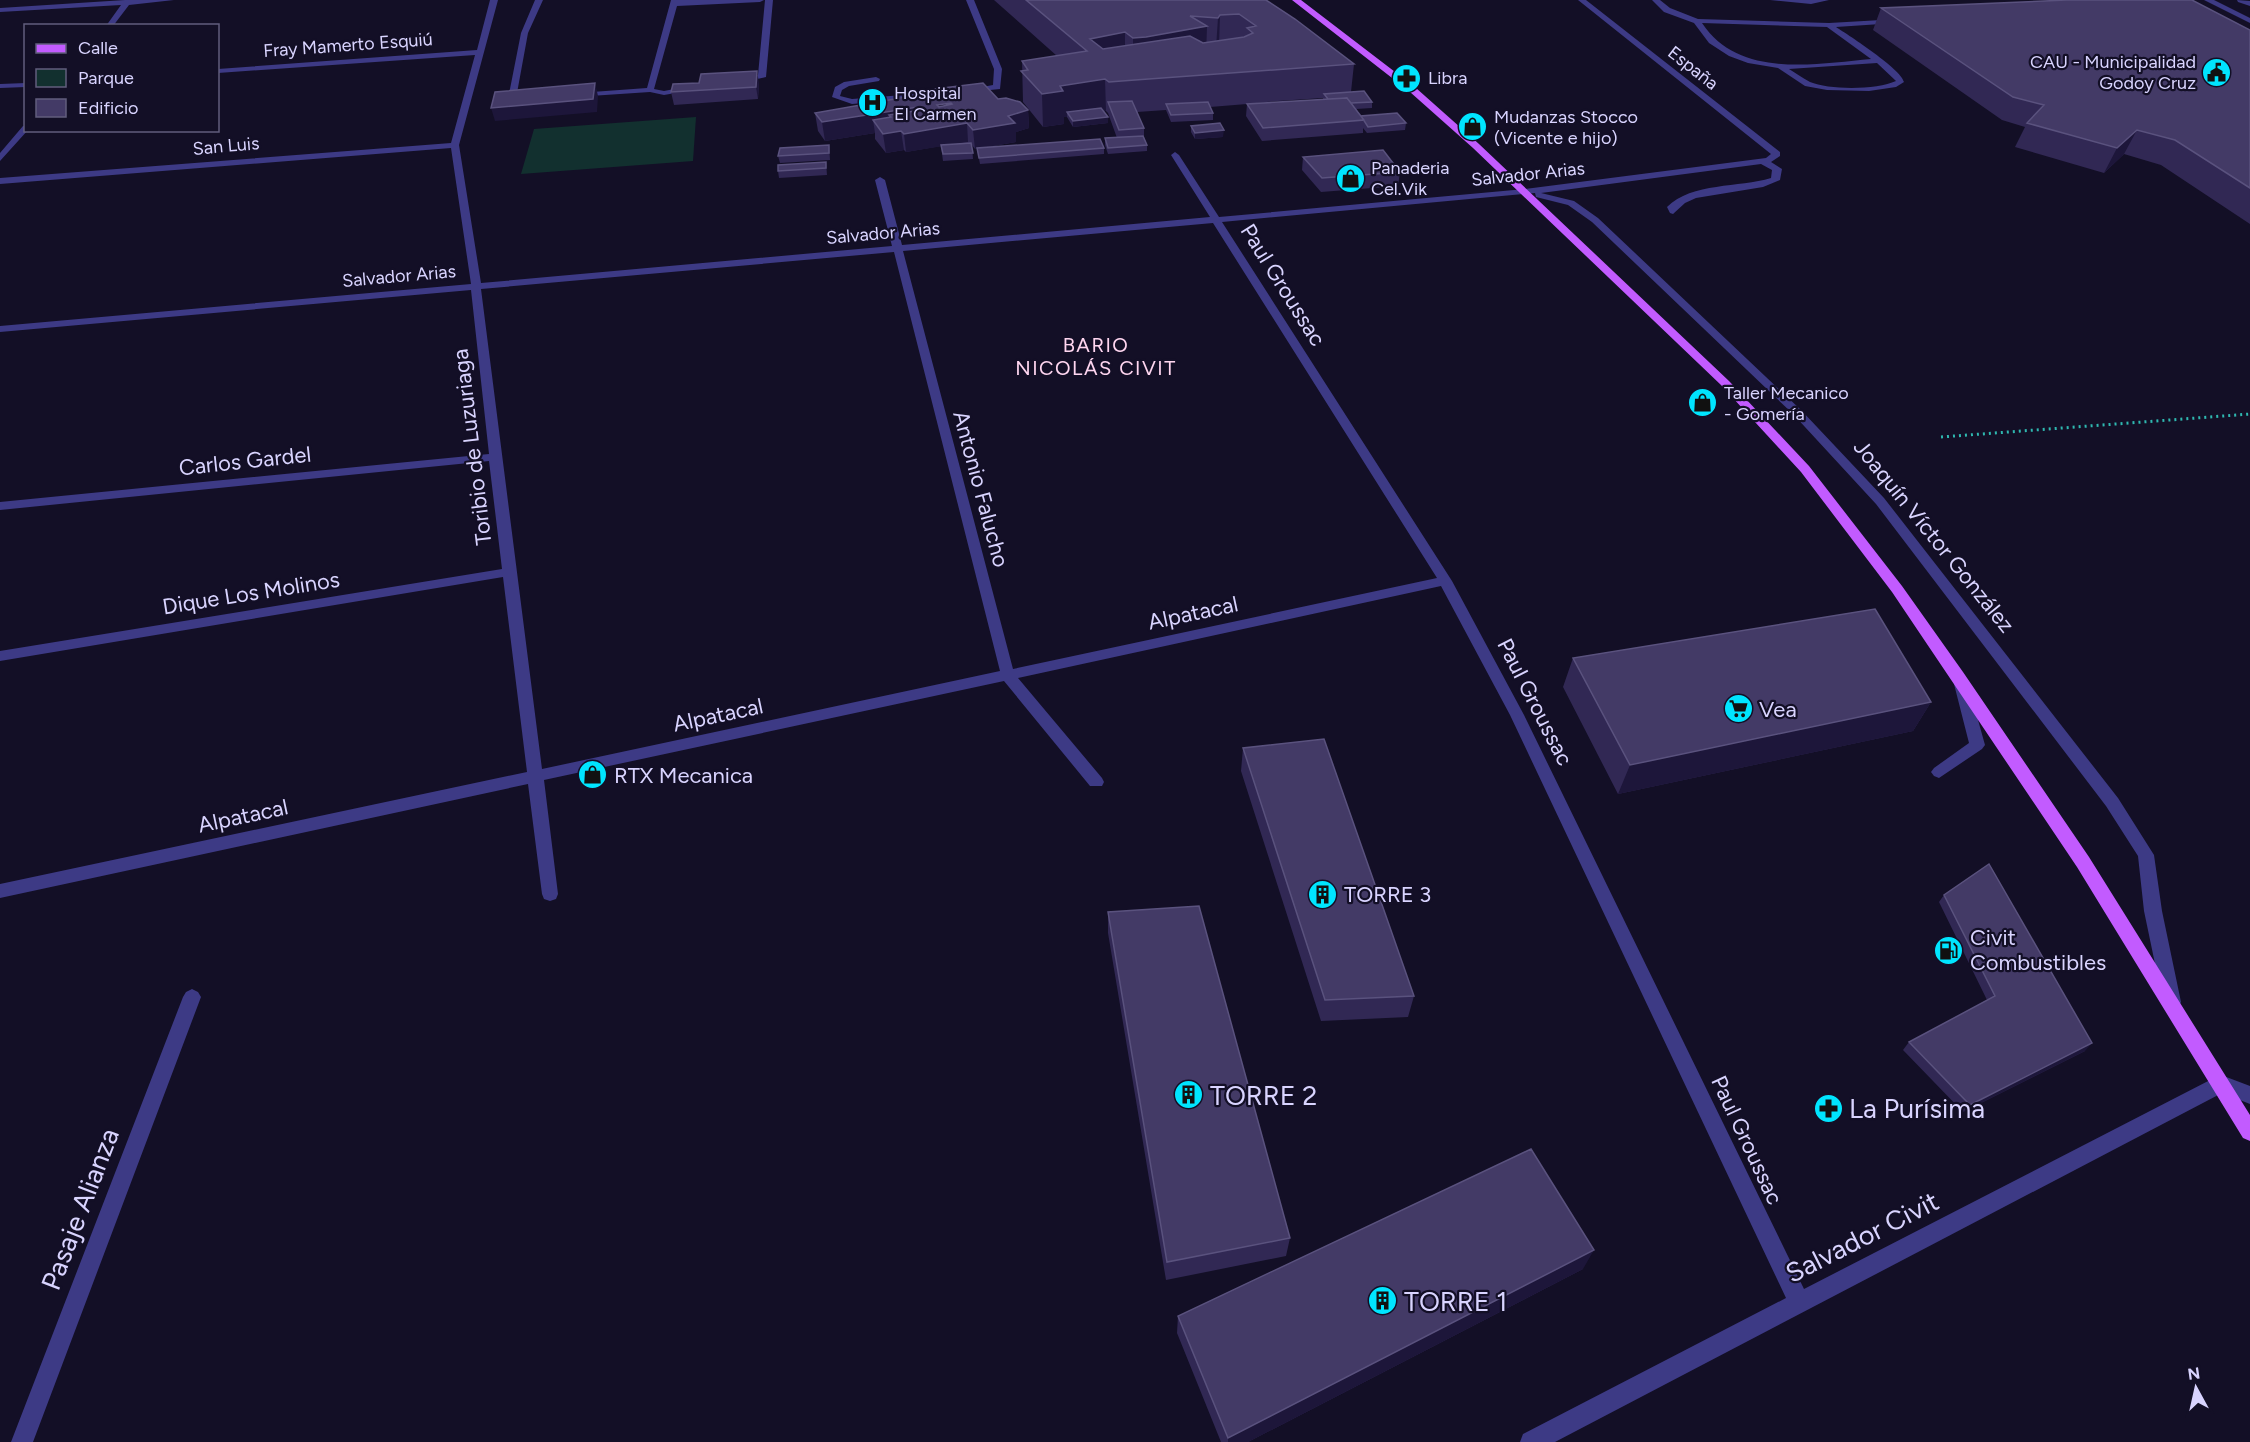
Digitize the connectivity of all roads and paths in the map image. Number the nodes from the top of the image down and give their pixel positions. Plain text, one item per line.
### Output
1 (170, 0) edge
2 (494, 0) edge
3 (540, 0) edge
4 (760, 0) edge
5 (769, 0) edge
6 (970, 0) edge
7 (1296, 0) edge
8 (1582, 0) edge
9 (1656, 0) edge
10 (1774, 0) edge
11 (1825, 0) edge
12 (2208, 0) edge
13 (2241, 0) edge
14 (128, 1) edge
15 (674, 2) edge
16 (2250, 4) edge
17 (0, 10) edge
18 (1905, 20) edge
19 (1697, 21) junction
20 (2250, 21) edge
21 (111, 24) edge
22 (1828, 25) junction
23 (481, 52) junction
24 (1879, 61) junction
25 (1780, 66) junction
26 (219, 71) edge
27 (876, 79) dead end
28 (727, 83) edge
29 (24, 85) edge
30 (0, 86) edge
31 (698, 86) edge
32 (650, 90) junction
33 (962, 91) edge
34 (571, 95) edge
35 (926, 95) edge
36 (537, 97) edge
37 (24, 130) edge
38 (455, 145) junction
39 (1175, 155) dead end
40 (0, 158) edge
41 (1765, 160) junction
42 (880, 180) dead end
43 (0, 181) edge
44 (1525, 192) junction
45 (1673, 211) dead end
46 (1215, 219) junction
47 (896, 248) junction
48 (476, 286) junction
49 (0, 329) edge
50 (2250, 414) edge
51 (1941, 437) dead end
52 (495, 458) junction
53 (0, 506) edge
54 (509, 572) junction
55 (1445, 581) junction
56 (0, 657) edge
57 (1008, 676) junction
58 (1958, 676) junction
59 (1939, 772) dead end
60 (537, 777) junction
61 (1096, 782) dead end
62 (0, 891) edge
63 (550, 894) dead end
64 (192, 997) dead end
65 (2173, 1008) junction
66 (2221, 1084) junction
67 (2250, 1095) edge
68 (2250, 1132) edge
69 (1799, 1302) junction
70 (22, 1442) edge
71 (1531, 1442) edge

1 - 14 street
2 - 23 street, Toribio de Luzuriaga
3 - 36 street
4 - 15 street
5 - 28 street
6 - 33 street
7 - 44 main road, Joaquín Víctor González
8 - 41 street, España
9 - 19 street
10 - 11 street
12 - 20 street
13 - 16 street
14 - 17 street
14 - 21 street
15 - 32 street
18 - 22 street
19 - 22 street
19 - 25 street
22 - 24 street
23 - 26 street, Fray Mamerto Esquiú
23 - 38 street, Toribio de Luzuriaga
24 - 25 street
24 - 25 street
27 - 35 street
29 - 30 street
31 - 32 street
32 - 34 street
37 - 40 street
38 - 43 street, San Luis
38 - 48 street, Toribio de Luzuriaga
39 - 46 street, Paul Groussac
41 - 44 street, Salvador Arias
41 - 45 street
42 - 47 street, Antonio Falucho
44 - 46 street, Salvador Arias
44 - 58 main road, Joaquín Víctor González
44 - 65 street, Joaquín Víctor González
46 - 47 street, Salvador Arias
46 - 55 street, Paul Groussac
47 - 48 street, Salvador Arias
47 - 57 street, Antonio Falucho
48 - 49 street, Salvador Arias
48 - 52 street, Toribio de Luzuriaga
50 - 51 path
52 - 53 street, Carlos Gardel
52 - 54 street, Toribio de Luzuriaga
54 - 56 street, Dique Los Molinos
54 - 60 street, Toribio de Luzuriaga
55 - 57 street, Alpatacal
55 - 69 street, Paul Groussac
57 - 60 street, Alpatacal
57 - 61 street, Antonio Falucho
58 - 59 street
58 - 65 main road, Joaquín Víctor González
60 - 62 street, Alpatacal
60 - 63 street, Toribio de Luzuriaga
64 - 70 street, Pasaje Alianza
65 - 66 main road, Joaquín Víctor González
66 - 67 street
66 - 68 main road, Joaquín Víctor González
66 - 69 street, Salvador Civit
69 - 71 street, Salvador Civit

